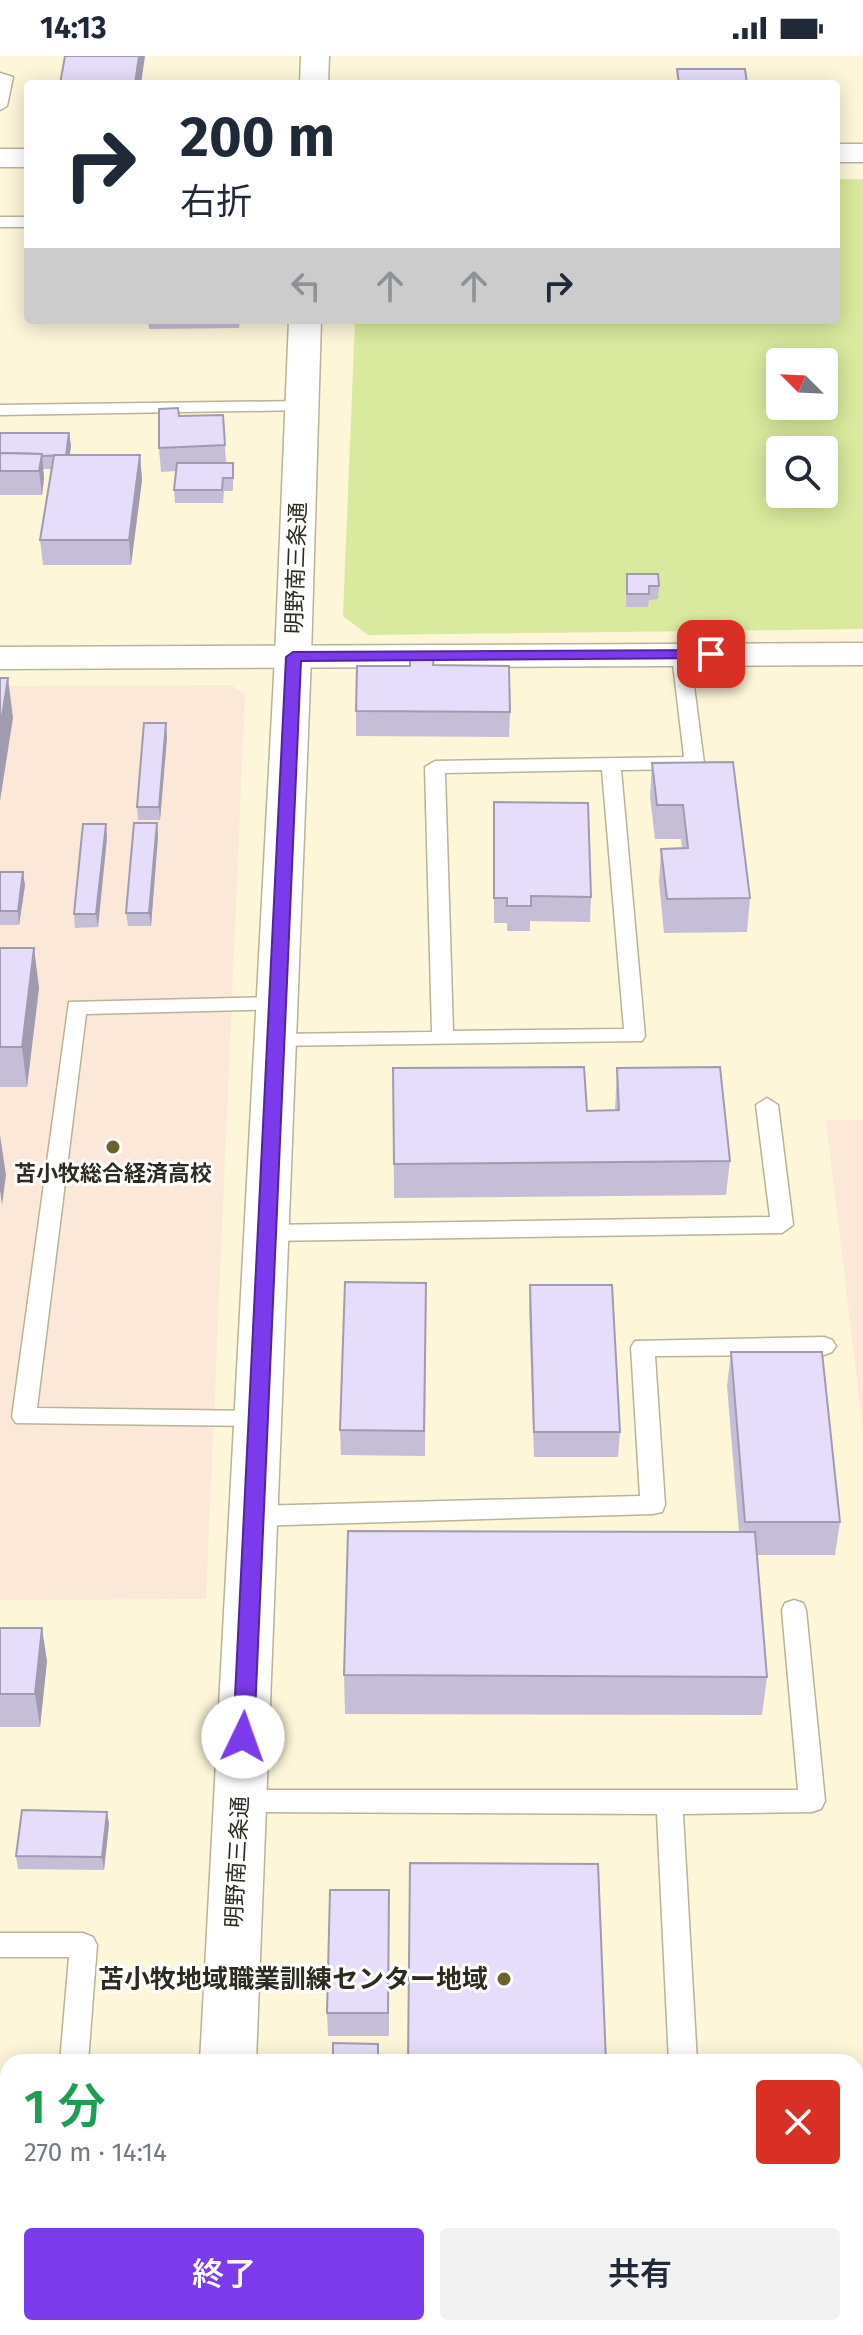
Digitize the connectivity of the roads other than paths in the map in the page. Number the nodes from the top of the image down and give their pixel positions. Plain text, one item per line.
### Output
1 (315, 56) edge
2 (0, 77) edge
3 (314, 80) edge
4 (0, 106) edge
5 (840, 153) edge
6 (863, 153) edge
7 (0, 158) edge
8 (24, 158) edge
9 (0, 222) edge
10 (24, 222) edge
11 (305, 324) edge
12 (302, 406) junction
13 (0, 410) edge
14 (863, 654) edge
15 (681, 655) junction
16 (293, 657) junction
17 (0, 658) edge
18 (611, 764) junction
19 (276, 1022) junction
20 (443, 1039) junction
21 (767, 1105) dead end
22 (267, 1233) junction
23 (824, 1346) dead end
24 (258, 1420) junction
25 (254, 1516) junction
26 (794, 1610) dead end
27 (240, 1801) junction
28 (669, 1803) junction
29 (0, 1945) edge
30 (75, 2054) edge
31 (228, 2054) edge
32 (683, 2054) edge

1 - 3 street
2 - 4 lane
5 - 6 street
7 - 8 street
9 - 10 lane
11 - 12 street, 明野南三条通
12 - 13 lane
12 - 16 street, 明野南三条通
14 - 15 street
15 - 16 street
15 - 18 lane
16 - 17 street
16 - 19 street, 明野南三条通
18 - 20 lane
18 - 20 lane
19 - 20 lane
19 - 22 street, 明野南三条通
19 - 24 lane
21 - 22 lane
22 - 24 street, 明野南三条通
23 - 25 lane
24 - 25 street, 明野南三条通
25 - 27 street, 明野南三条通
26 - 28 lane
27 - 28 lane
27 - 31 street, 明野南三条通
28 - 32 lane
29 - 30 lane

